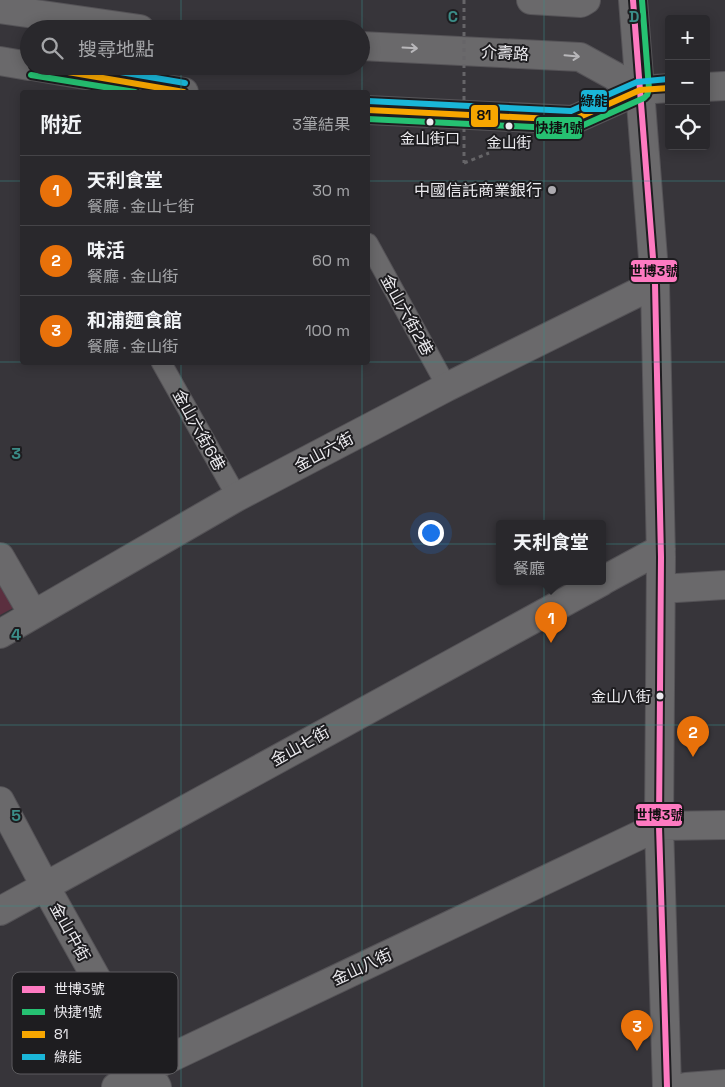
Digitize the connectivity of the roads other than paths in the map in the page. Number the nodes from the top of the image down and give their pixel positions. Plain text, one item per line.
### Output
1 (531, 0) edge
2 (586, 0) edge
3 (633, 0) edge
4 (0, 10) edge
5 (74, 20) edge
6 (370, 46) edge
7 (0, 61) edge
8 (20, 64) edge
9 (83, 75) edge
10 (725, 86) edge
11 (710, 87) edge
12 (665, 88) edge
13 (172, 90) edge
14 (640, 90) junction
15 (370, 110) edge
16 (370, 247) edge
17 (655, 284) junction
18 (163, 365) edge
19 (447, 387) junction
20 (238, 498) junction
21 (661, 549) junction
22 (0, 557) edge
23 (606, 579) edge
24 (595, 585) edge
25 (725, 585) edge
26 (661, 589) junction
27 (34, 614) junction
28 (0, 634) edge
29 (0, 801) edge
30 (725, 825) edge
31 (659, 826) junction
32 (45, 886) junction
33 (0, 911) edge
34 (93, 972) edge
35 (178, 1065) edge
36 (152, 1078) edge
37 (725, 1084) edge
38 (116, 1087) edge
39 (667, 1087) edge
40 (686, 1087) edge

1 - 2 street
3 - 14 street
4 - 5 street
6 -> 14 street, 介壽路
7 - 8 street
9 - 13 street
10 - 11 street
12 - 14 street
14 - 15 street
14 - 17 street
16 - 19 lane, 金山六街2巷
17 - 19 street, 金山六街
17 - 21 street
18 - 20 lane, 金山六街6巷
19 - 20 street, 金山六街
20 - 27 street, 金山六街
21 - 23 street, 金山七街
21 - 26 street
22 - 27 street
24 - 32 street, 金山七街
25 - 26 street
26 - 31 street
27 - 28 street, 金山六街
29 - 32 street, 金山中街
30 - 31 street, 金山八街
31 - 35 street, 金山八街
31 - 39 street
32 - 33 street, 金山七街
32 - 34 street, 金山中街
36 - 38 street, 金山八街
37 - 40 street

